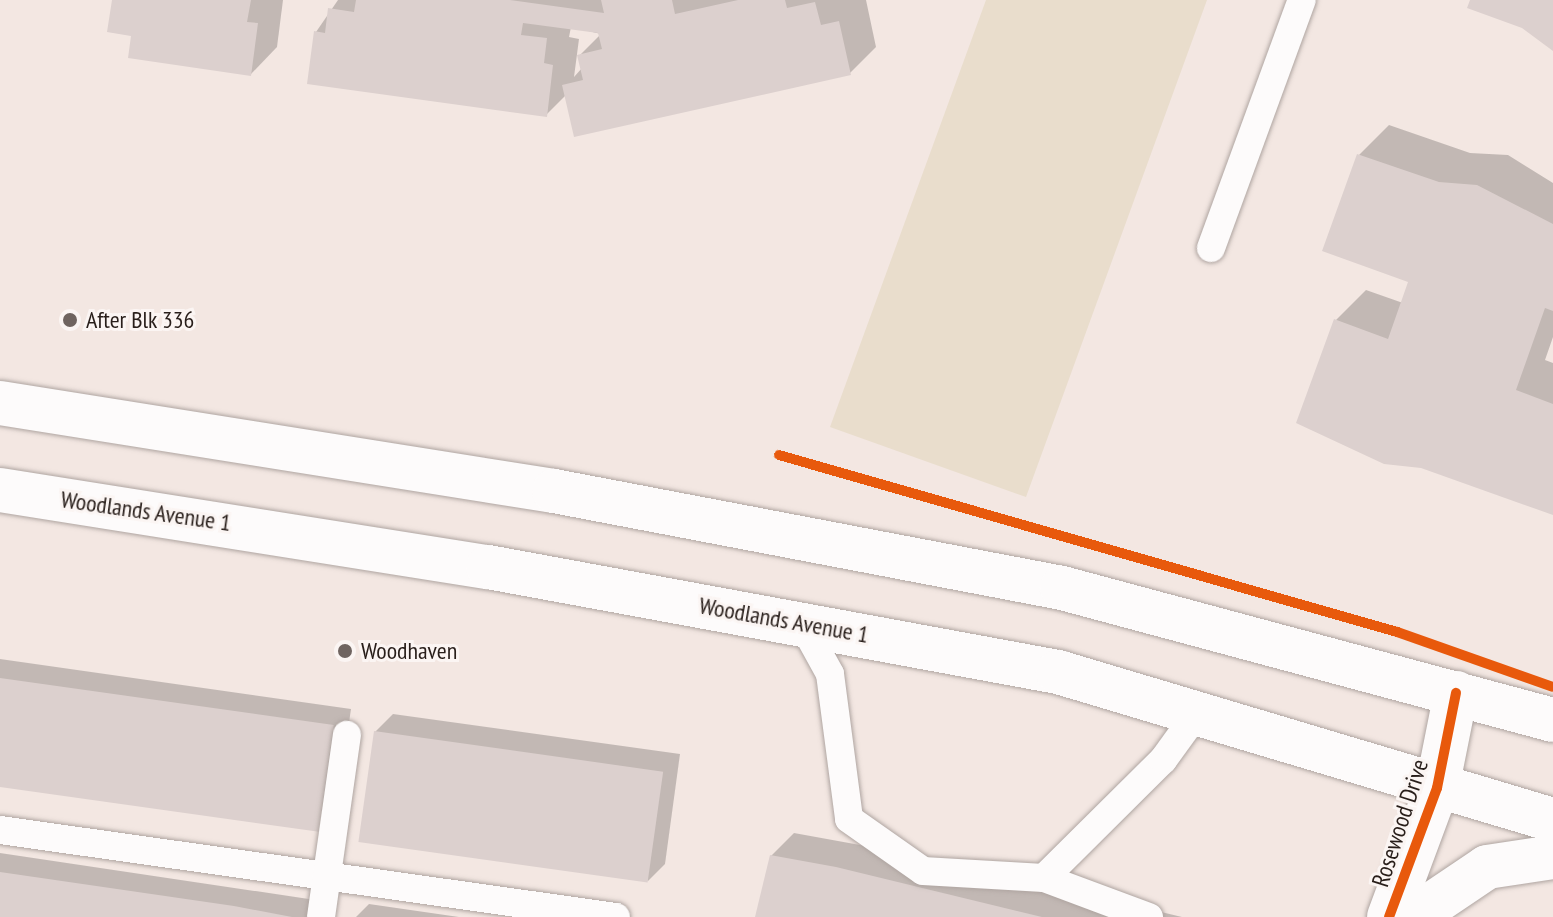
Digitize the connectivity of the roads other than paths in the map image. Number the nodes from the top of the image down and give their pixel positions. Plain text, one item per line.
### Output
1 (1302, 0) edge
2 (1211, 248) dead end
3 (0, 403) edge
4 (0, 490) edge
5 (802, 623) junction
6 (1456, 693) junction
7 (1197, 713) junction
8 (1553, 720) edge
9 (347, 735) dead end
10 (1437, 788) junction
11 (1553, 820) edge
12 (0, 830) edge
13 (1553, 857) edge
14 (327, 878) junction
15 (1044, 878) junction
16 (321, 917) edge
17 (616, 917) edge
18 (1149, 917) edge
19 (1389, 917) edge
20 (1413, 917) edge

1 - 2 lane
3 - 6 main road
4 - 5 main road, Woodlands Avenue 1
5 - 7 main road, Woodlands Avenue 1
5 - 15 lane
6 - 8 main road
6 - 10 main road, Rosewood Drive
7 - 10 main road, Woodlands Avenue 1
7 - 15 lane
9 - 14 lane
10 - 11 main road, Woodlands Avenue 1
10 - 19 main road, Rosewood Drive
12 - 14 lane
13 - 20 main road
14 - 16 lane
14 - 17 lane
15 - 18 lane

